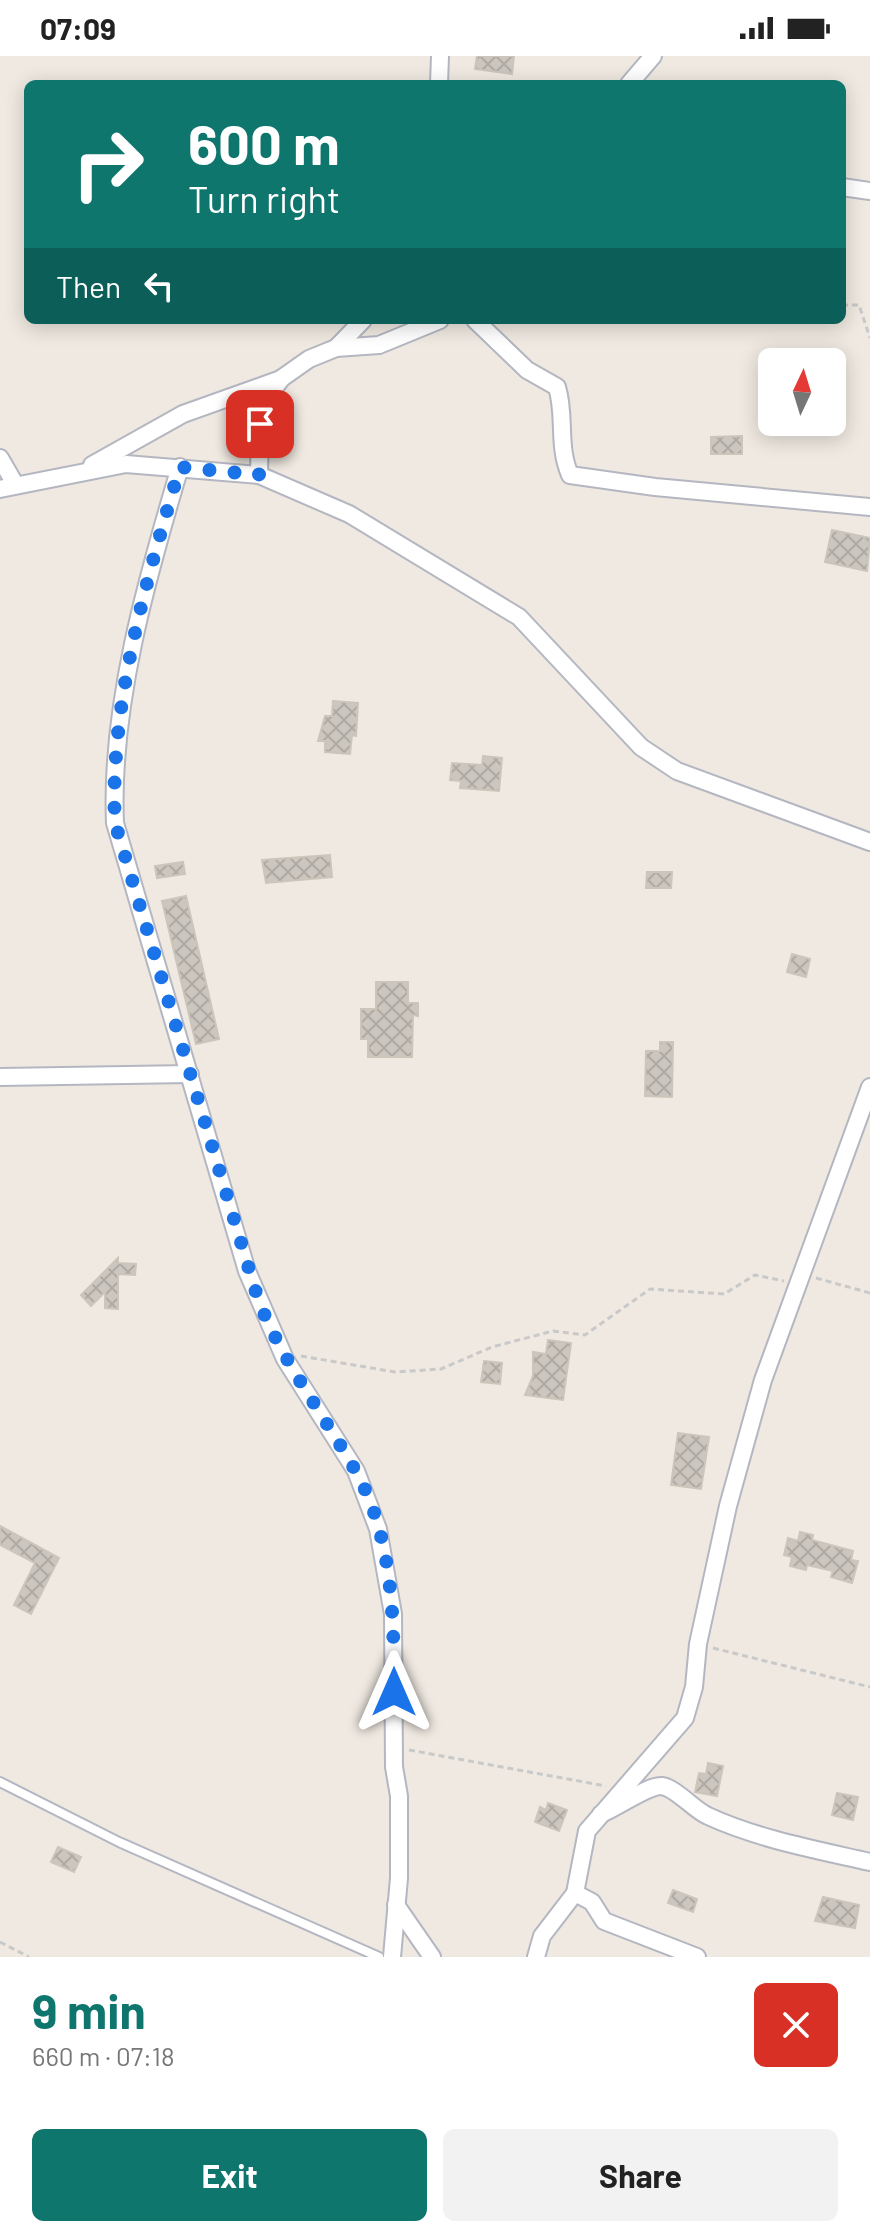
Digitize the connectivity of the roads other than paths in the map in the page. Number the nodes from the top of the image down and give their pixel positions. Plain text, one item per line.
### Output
1 (440, 56) edge
2 (653, 56) edge
3 (439, 80) edge
4 (632, 80) edge
5 (846, 188) edge
6 (870, 191) edge
7 (359, 324) edge
8 (430, 324) edge
9 (479, 324) edge
10 (336, 348) junction
11 (282, 378) junction
12 (0, 458) edge
13 (180, 467) junction
14 (83, 470) junction
15 (259, 475) junction
16 (8, 486) edge
17 (870, 507) edge
18 (870, 842) edge
19 (190, 1074) junction
20 (0, 1077) edge
21 (870, 1087) edge
22 (0, 1782) edge
23 (600, 1815) junction
24 (870, 1862) edge
25 (575, 1893) junction
26 (396, 1905) junction
27 (379, 1957) edge
28 (392, 1957) edge
29 (432, 1957) edge
30 (536, 1957) edge
31 (697, 1957) edge

1 - 3 street
2 - 4 street
5 - 6 street
7 - 10 street
8 - 10 street
9 - 17 street
10 - 11 street
11 - 14 street
11 - 15 street
12 - 16 street
13 - 14 street
13 - 15 street
13 - 19 street
14 - 16 street
15 - 18 street
19 - 20 street
19 - 26 street
21 - 23 street
22 - 27 lane
23 - 24 street
23 - 25 street
25 - 30 street
25 - 31 street
26 - 28 street
26 - 29 street

